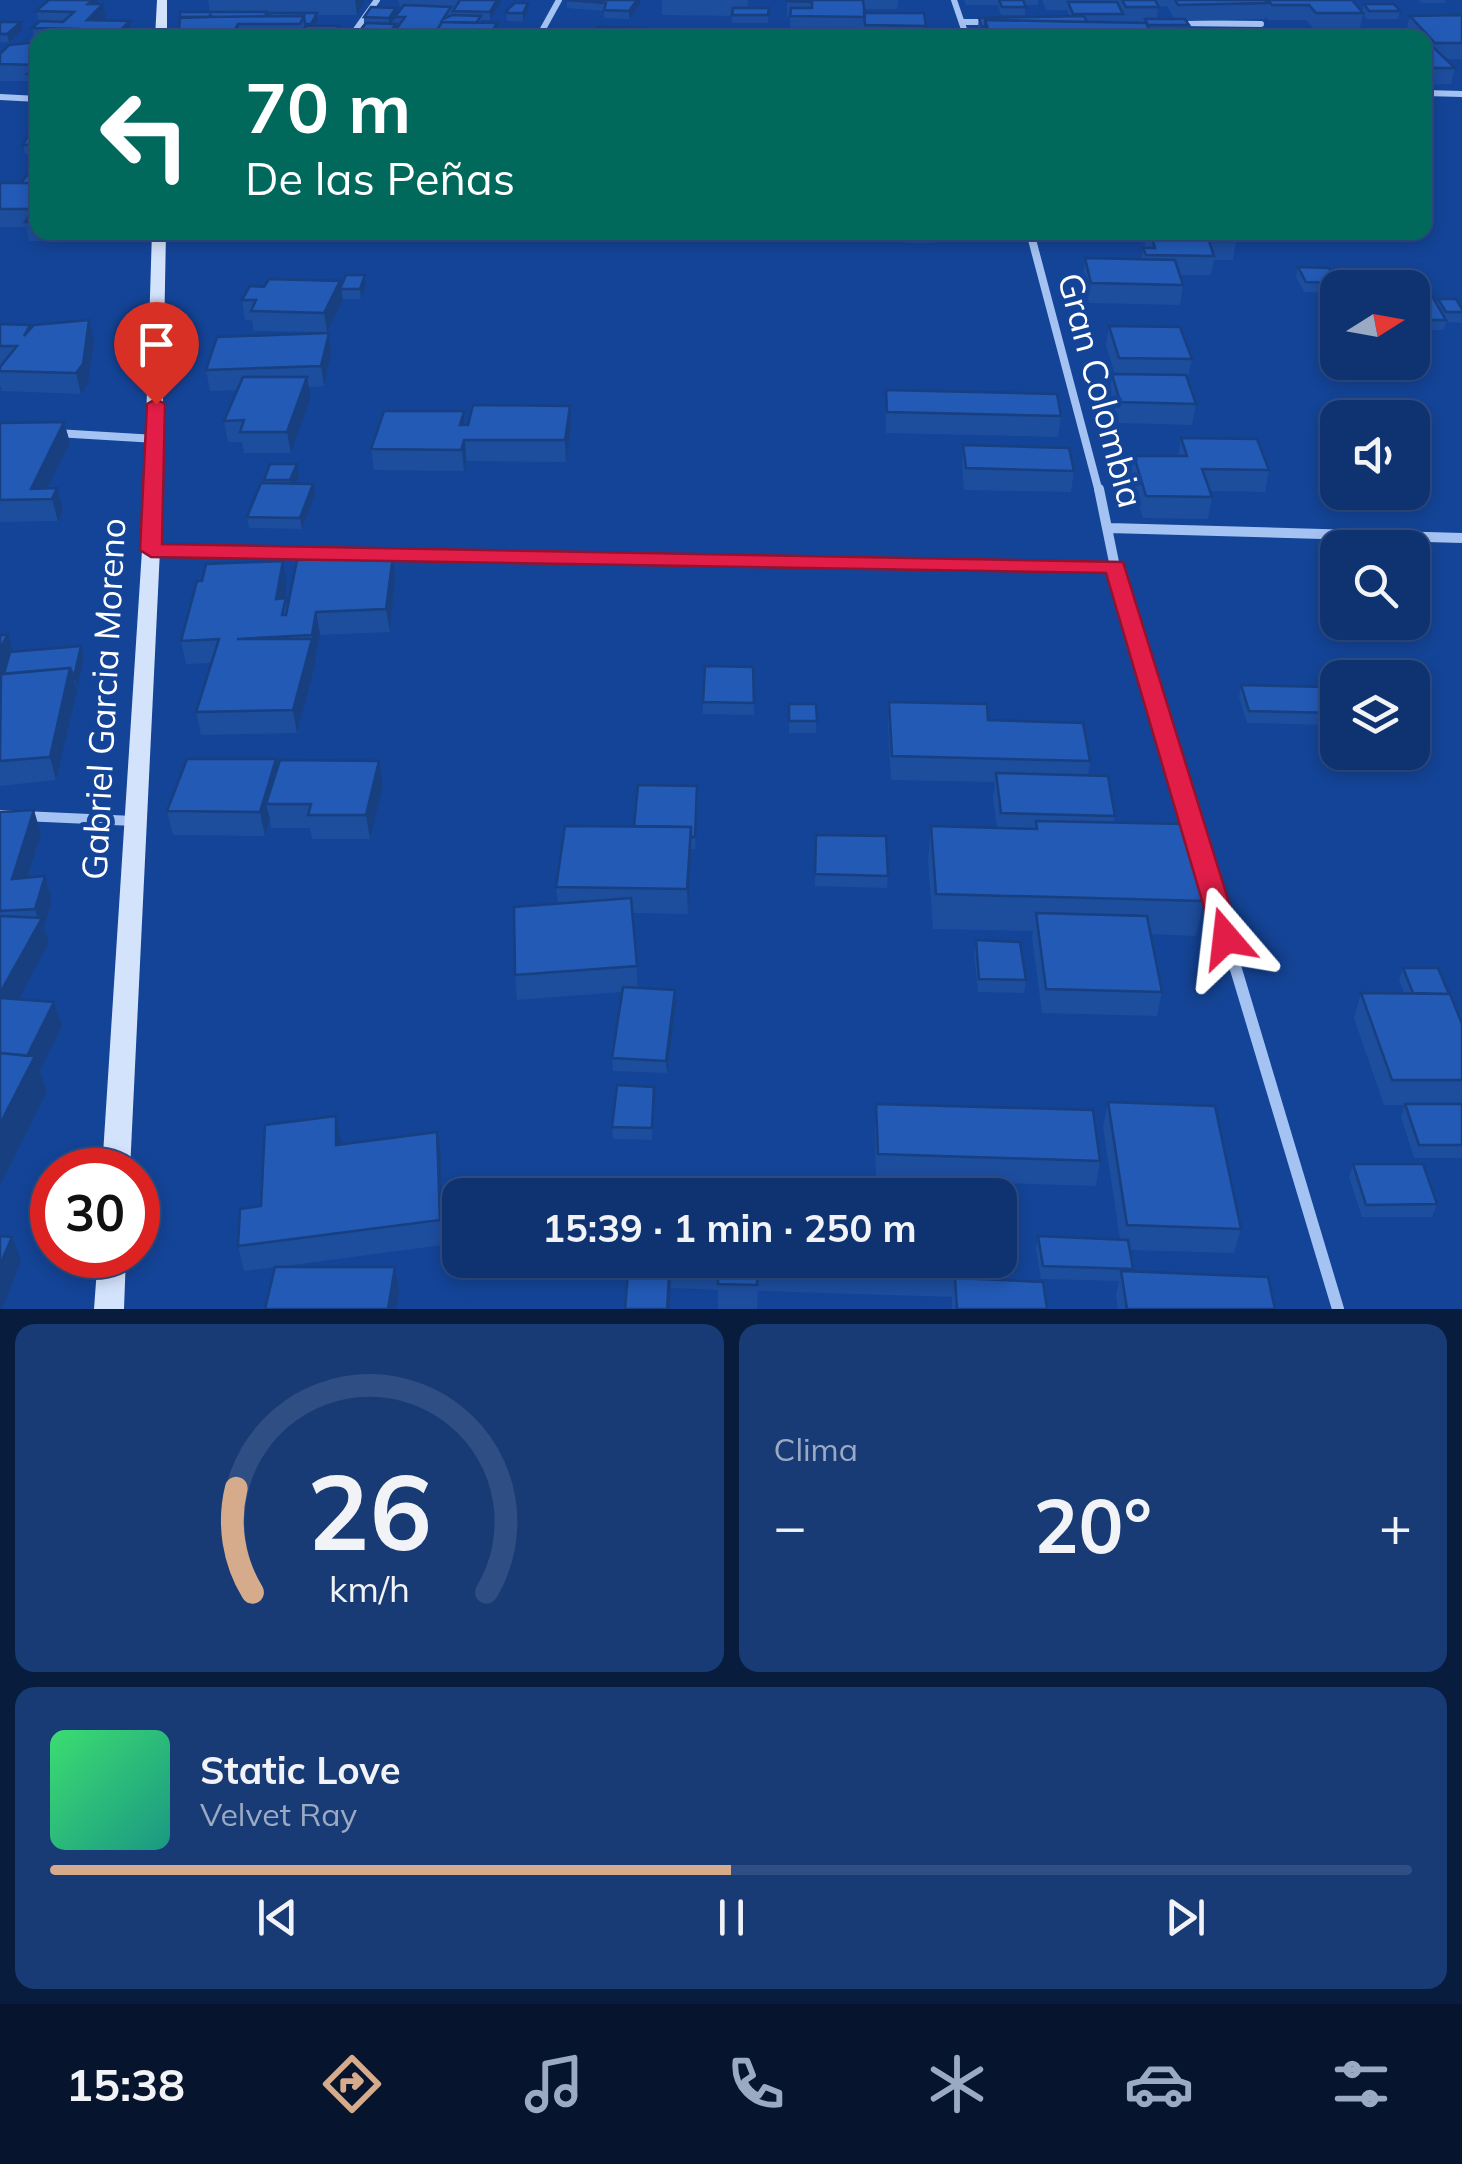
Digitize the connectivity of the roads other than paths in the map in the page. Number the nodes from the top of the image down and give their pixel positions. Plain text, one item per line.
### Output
1 (162, 0) edge
2 (377, 0) edge
3 (558, 0) edge
4 (954, 0) edge
5 (962, 22) junction
6 (998, 22) edge
7 (1165, 23) edge
8 (1261, 24) edge
9 (161, 30) edge
10 (356, 30) edge
11 (542, 30) edge
12 (964, 30) edge
13 (1432, 93) edge
14 (1462, 94) edge
15 (0, 97) edge
16 (30, 99) edge
17 (159, 240) edge
18 (1032, 240) edge
19 (39, 432) edge
20 (156, 438) junction
21 (1110, 528) junction
22 (1462, 538) edge
23 (151, 550) junction
24 (1115, 567) junction
25 (0, 815) edge
26 (134, 822) junction
27 (117, 1148) edge
28 (111, 1278) edge
29 (109, 1309) edge
30 (1338, 1309) edge

1 - 9 street
2 - 10 street
3 - 11 street
4 - 5 street
5 - 6 street
5 - 12 street
7 - 8 street
13 - 14 street
15 - 16 street
17 - 20 street, Gabriel Garcia Moreno
18 - 21 street, Gran Colombia
19 - 20 street
20 - 23 street, Gabriel Garcia Moreno
21 - 22 street
21 - 24 street, Gran Colombia
23 - 24 street
23 - 26 street, Gabriel Garcia Moreno
24 - 30 street, Gran Colombia
25 - 26 street
26 - 27 street, Gabriel Garcia Moreno
28 - 29 street

